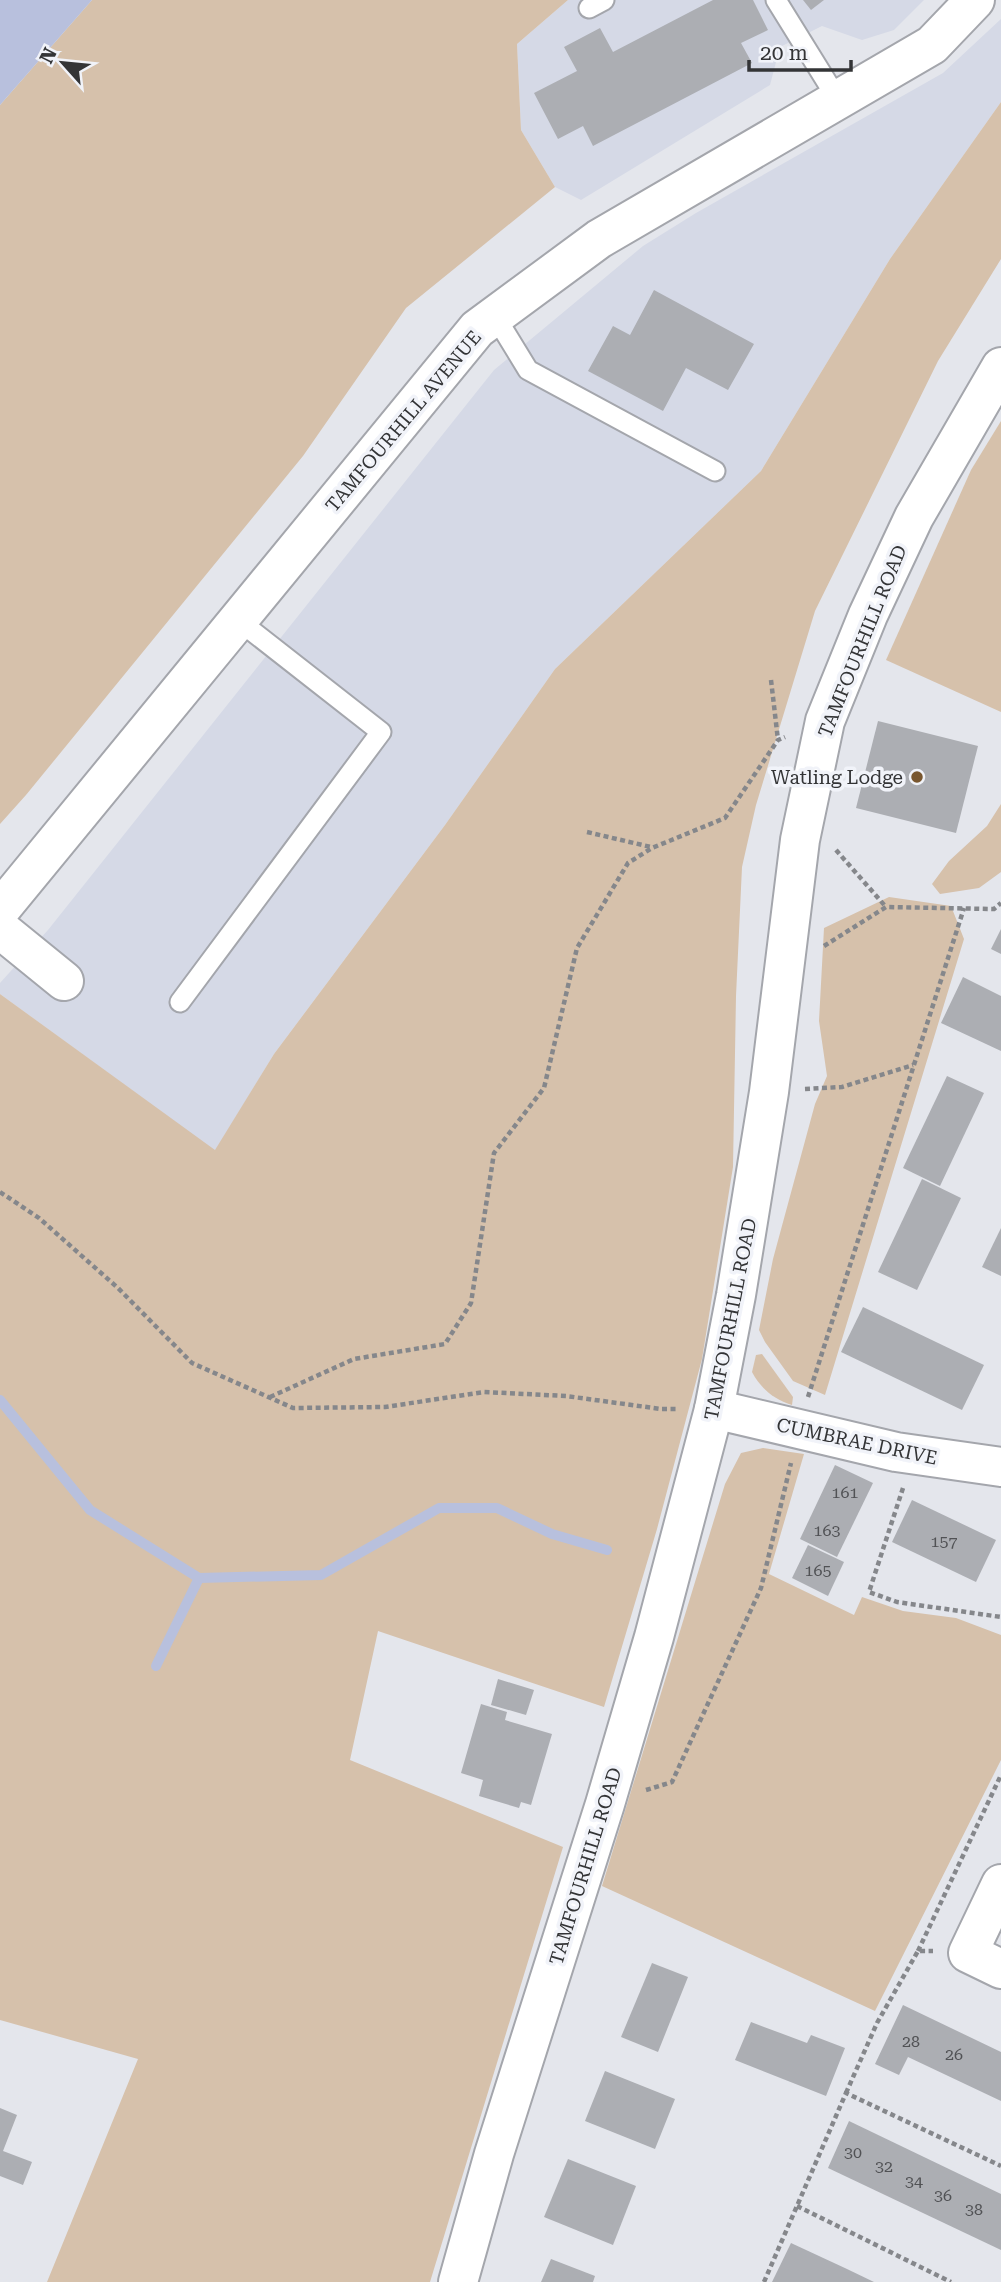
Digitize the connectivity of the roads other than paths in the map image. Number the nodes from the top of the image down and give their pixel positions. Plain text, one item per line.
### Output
1 (776, 0) edge
2 (975, 0) edge
3 (838, 100) junction
4 (495, 316) junction
5 (1001, 367) edge
6 (715, 471) dead end
7 (239, 620) junction
8 (0, 910) edge
9 (0, 929) edge
10 (64, 981) dead end
11 (180, 1002) dead end
12 (714, 1409) junction
13 (1001, 1466) edge
14 (1001, 1884) edge
15 (984, 1961) edge
16 (458, 2282) edge

1 - 3 lane
2 - 3 main road, TAMFOURHILL AVENUE
3 - 4 main road, TAMFOURHILL AVENUE
4 - 6 lane
4 - 7 main road, TAMFOURHILL AVENUE
5 - 12 main road, TAMFOURHILL ROAD
7 - 8 main road, TAMFOURHILL AVENUE
7 - 11 lane
9 - 10 main road
12 - 13 main road, CUMBRAE DRIVE
12 - 16 main road, TAMFOURHILL ROAD
14 - 15 main road

